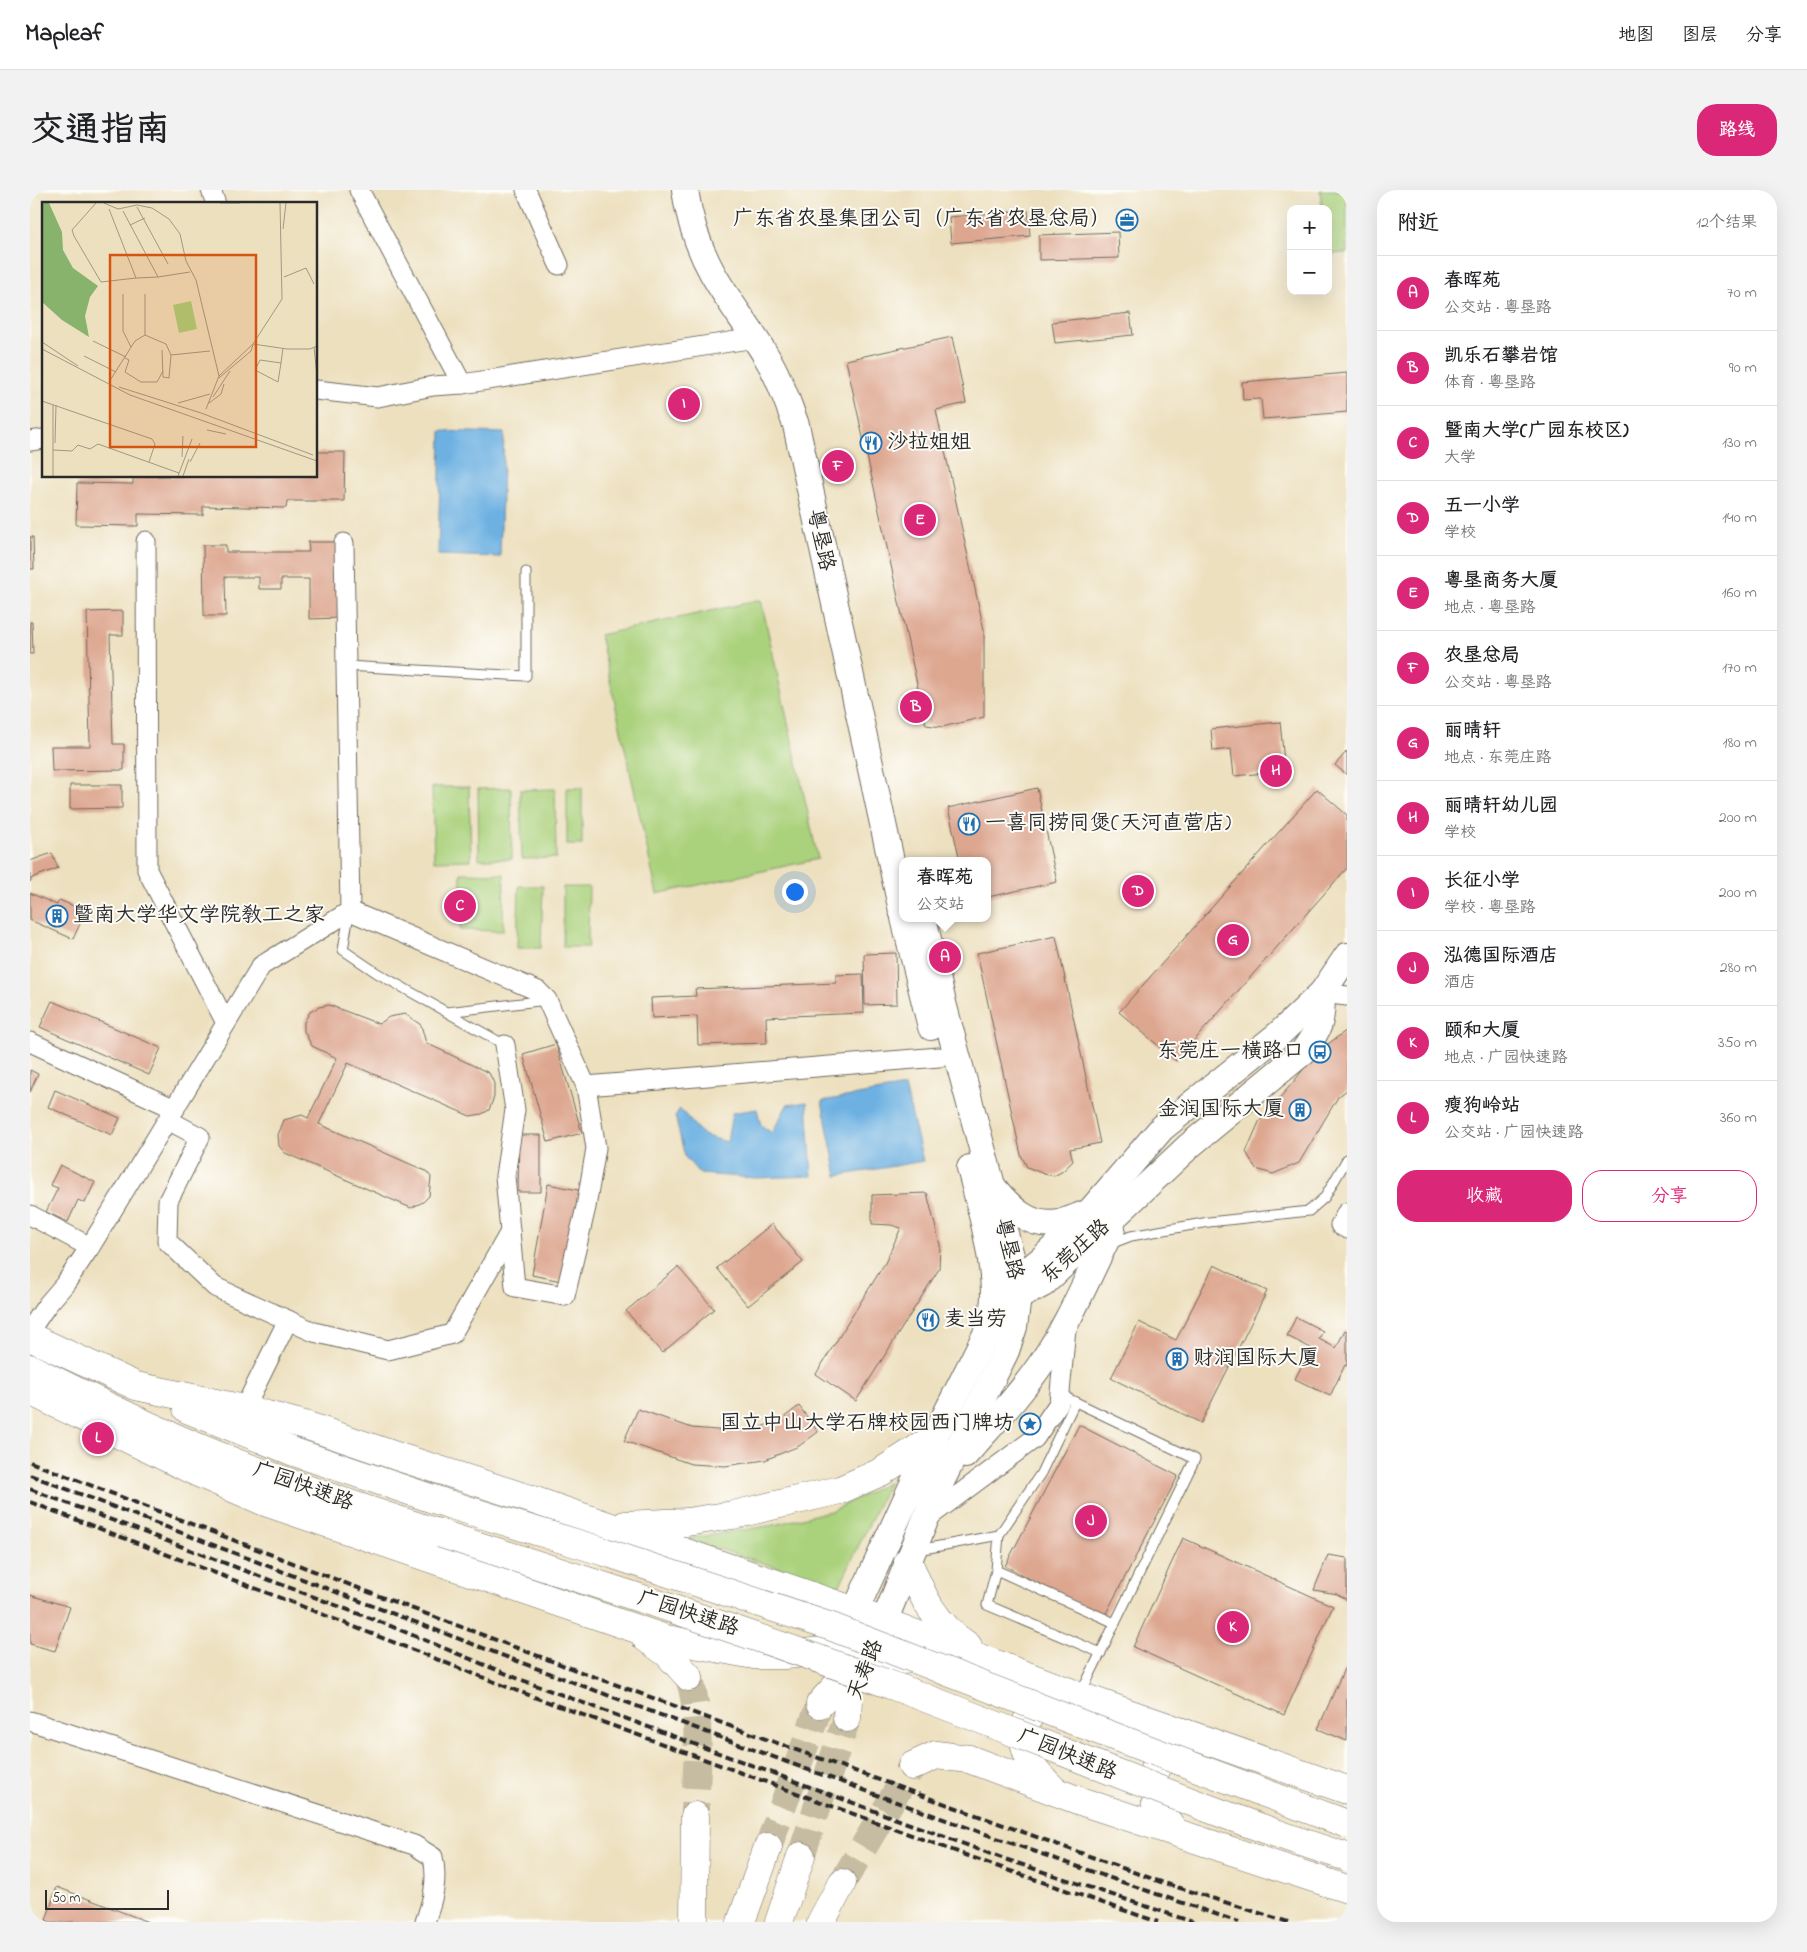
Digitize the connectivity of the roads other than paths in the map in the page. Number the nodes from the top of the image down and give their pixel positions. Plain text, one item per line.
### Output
1 (211, 190) edge
2 (359, 190) edge
3 (526, 190) edge
4 (685, 190) edge
5 (702, 190) edge
6 (215, 202) edge
7 (559, 265) dead end
8 (755, 338) junction
9 (462, 384) junction
10 (318, 390) edge
11 (146, 541) dead end
12 (344, 543) dead end
13 (526, 572) dead end
14 (346, 666) junction
15 (909, 857) edge
16 (899, 896) edge
17 (350, 911) junction
18 (905, 922) edge
19 (924, 922) edge
20 (1347, 956) edge
21 (1335, 994) edge
22 (548, 1000) junction
23 (446, 1012) junction
24 (226, 1023) junction
25 (30, 1042) edge
26 (505, 1045) joint
27 (939, 1057) junction
28 (586, 1086) junction
29 (172, 1114) junction
30 (1347, 1159) edge
31 (993, 1187) junction
32 (1122, 1211) junction
33 (1092, 1212) junction
34 (1347, 1212) edge
35 (30, 1215) edge
36 (1347, 1229) edge
37 (510, 1232) junction
38 (90, 1247) junction
39 (1103, 1247) junction
40 (1009, 1291) junction
41 (288, 1320) junction
42 (1067, 1320) junction
43 (30, 1330) edge
44 (30, 1338) edge
45 (34, 1376) edge
46 (136, 1386) junction
47 (1068, 1399) junction
48 (244, 1409) junction
49 (934, 1438) junction
50 (939, 1486) junction
51 (926, 1519) junction
52 (607, 1526) junction
53 (999, 1535) junction
54 (666, 1546) junction
55 (910, 1556) junction
56 (996, 1570) junction
57 (778, 1584) junction
58 (855, 1611) junction
59 (884, 1622) junction
60 (1115, 1623) junction
61 (630, 1627) junction
62 (840, 1649) junction
63 (1101, 1652) junction
64 (994, 1664) junction
65 (857, 1671) junction
66 (688, 1677) tunnel mouth
67 (1086, 1698) junction
68 (847, 1718) tunnel mouth
69 (30, 1721) edge
70 (1210, 1742) junction
71 (912, 1766) tunnel mouth
72 (1347, 1790) edge
73 (1055, 1791) junction
74 (695, 1816) tunnel mouth
75 (1347, 1824) edge
76 (1175, 1832) junction
77 (768, 1847) tunnel mouth
78 (801, 1856) tunnel mouth
79 (1347, 1857) edge
80 (842, 1883) tunnel mouth
81 (1347, 1889) edge
82 (425, 1922) edge
83 (694, 1922) edge
84 (741, 1922) edge
85 (779, 1922) edge
86 (821, 1922) edge

1 - 6 street
2 - 9 street
3 - 7 street
4 - 8 main road, 粤垦路
5 - 15 main road, 粤垦路
8 - 9 street
8 - 16 main road, 粤垦路
9 - 10 street
11 - 24 street
12 - 14 street
13 - 14 lane
14 - 17 street
17 - 22 street
17 - 23 lane
17 - 24 street
18 - 27 main road, 粤垦路
19 - 31 main road, 粤垦路
20 - 21 main road, 东莞庄路
21 - 32 main road, 东莞庄路
21 - 33 main road, 东莞庄路
22 - 23 lane
22 - 28 street
23 - 26 lane
24 - 29 street
25 - 29 street
26 - 37 street
27 - 28 street
27 - 40 main road, 粤垦路
28 - 37 street
29 - 38 street
29 - 41 street
30 - 39 lane
31 - 33 main road
31 - 40 main road, 粤垦路
32 - 39 main road
32 - 40 main road, 东莞庄路
33 - 40 main road, 东莞庄路
34 - 36 street
35 - 38 street
37 - 41 street
38 - 43 street
39 - 42 main road
40 - 49 main road, 粤垦路
40 - 50 main road, 粤垦路
41 - 48 street
42 - 47 street
42 - 50 main road
44 - 46 highway
45 - 61 highway
45 - 79 highway, 广园快速路, bridge
46 - 48 highway
46 - 75 highway, 广园快速路, bridge
47 - 51 street
47 - 53 lane
47 - 60 lane
48 - 52 highway
49 - 52 highway
49 - 58 main road, 粤垦路
50 - 51 main road, 粤垦路
51 - 55 main road, 粤垦路
52 - 54 highway
53 - 55 lane
53 - 56 lane
54 - 57 highway
54 - 61 highway
55 - 59 main road, 粤垦路
55 - 64 highway
56 - 60 lane
56 - 63 lane
57 - 58 highway
57 - 62 highway
58 - 59 highway
58 - 62 highway, 天寿路
59 - 62 highway
59 - 64 highway
59 - 65 highway, 天寿路
60 - 63 lane
61 - 62 highway
61 - 66 highway
62 - 65 highway
62 - 65 highway, 天寿路
63 - 67 lane
64 - 65 highway
64 - 67 highway
65 - 68 highway
67 - 70 highway
67 - 73 highway
69 - 82 street
70 - 72 highway
70 - 76 highway
71 - 73 highway
73 - 76 highway
74 - 83 highway
76 - 81 highway
77 - 84 highway
78 - 85 highway
80 - 86 highway

